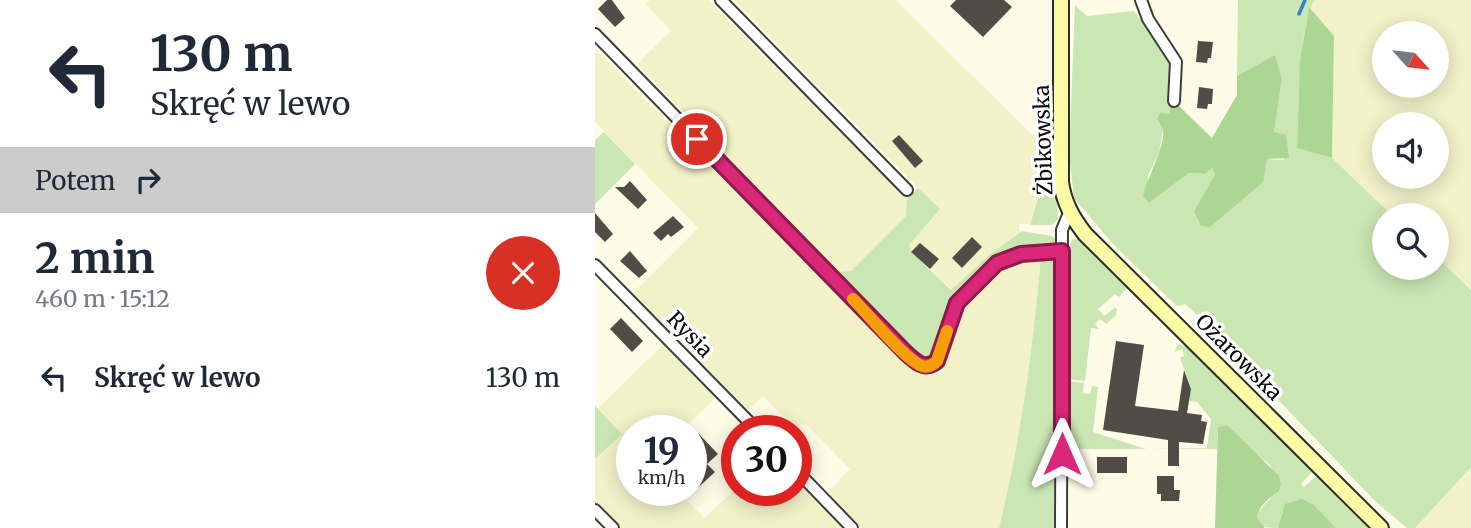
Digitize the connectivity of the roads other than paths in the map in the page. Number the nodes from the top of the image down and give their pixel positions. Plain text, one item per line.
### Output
1 (721, 0) edge
2 (1061, 0) edge
3 (1140, 0) edge
4 (595, 34) edge
5 (1174, 101) dead end
6 (907, 190) dead end
7 (1069, 213) junction
8 (1062, 251) junction
9 (595, 265) edge
10 (742, 415) edge
11 (812, 487) edge
12 (595, 510) edge
13 (613, 528) edge
14 (852, 528) edge
15 (1061, 528) edge
16 (1381, 528) edge

1 - 6 street
2 - 7 main road, Żbikowska
3 - 5 street
4 - 8 street
7 - 8 street, Żbikowska
7 - 16 main road, Ożarowska
8 - 15 street, Żbikowska
9 - 10 street, Rysia
11 - 14 street
12 - 13 street

